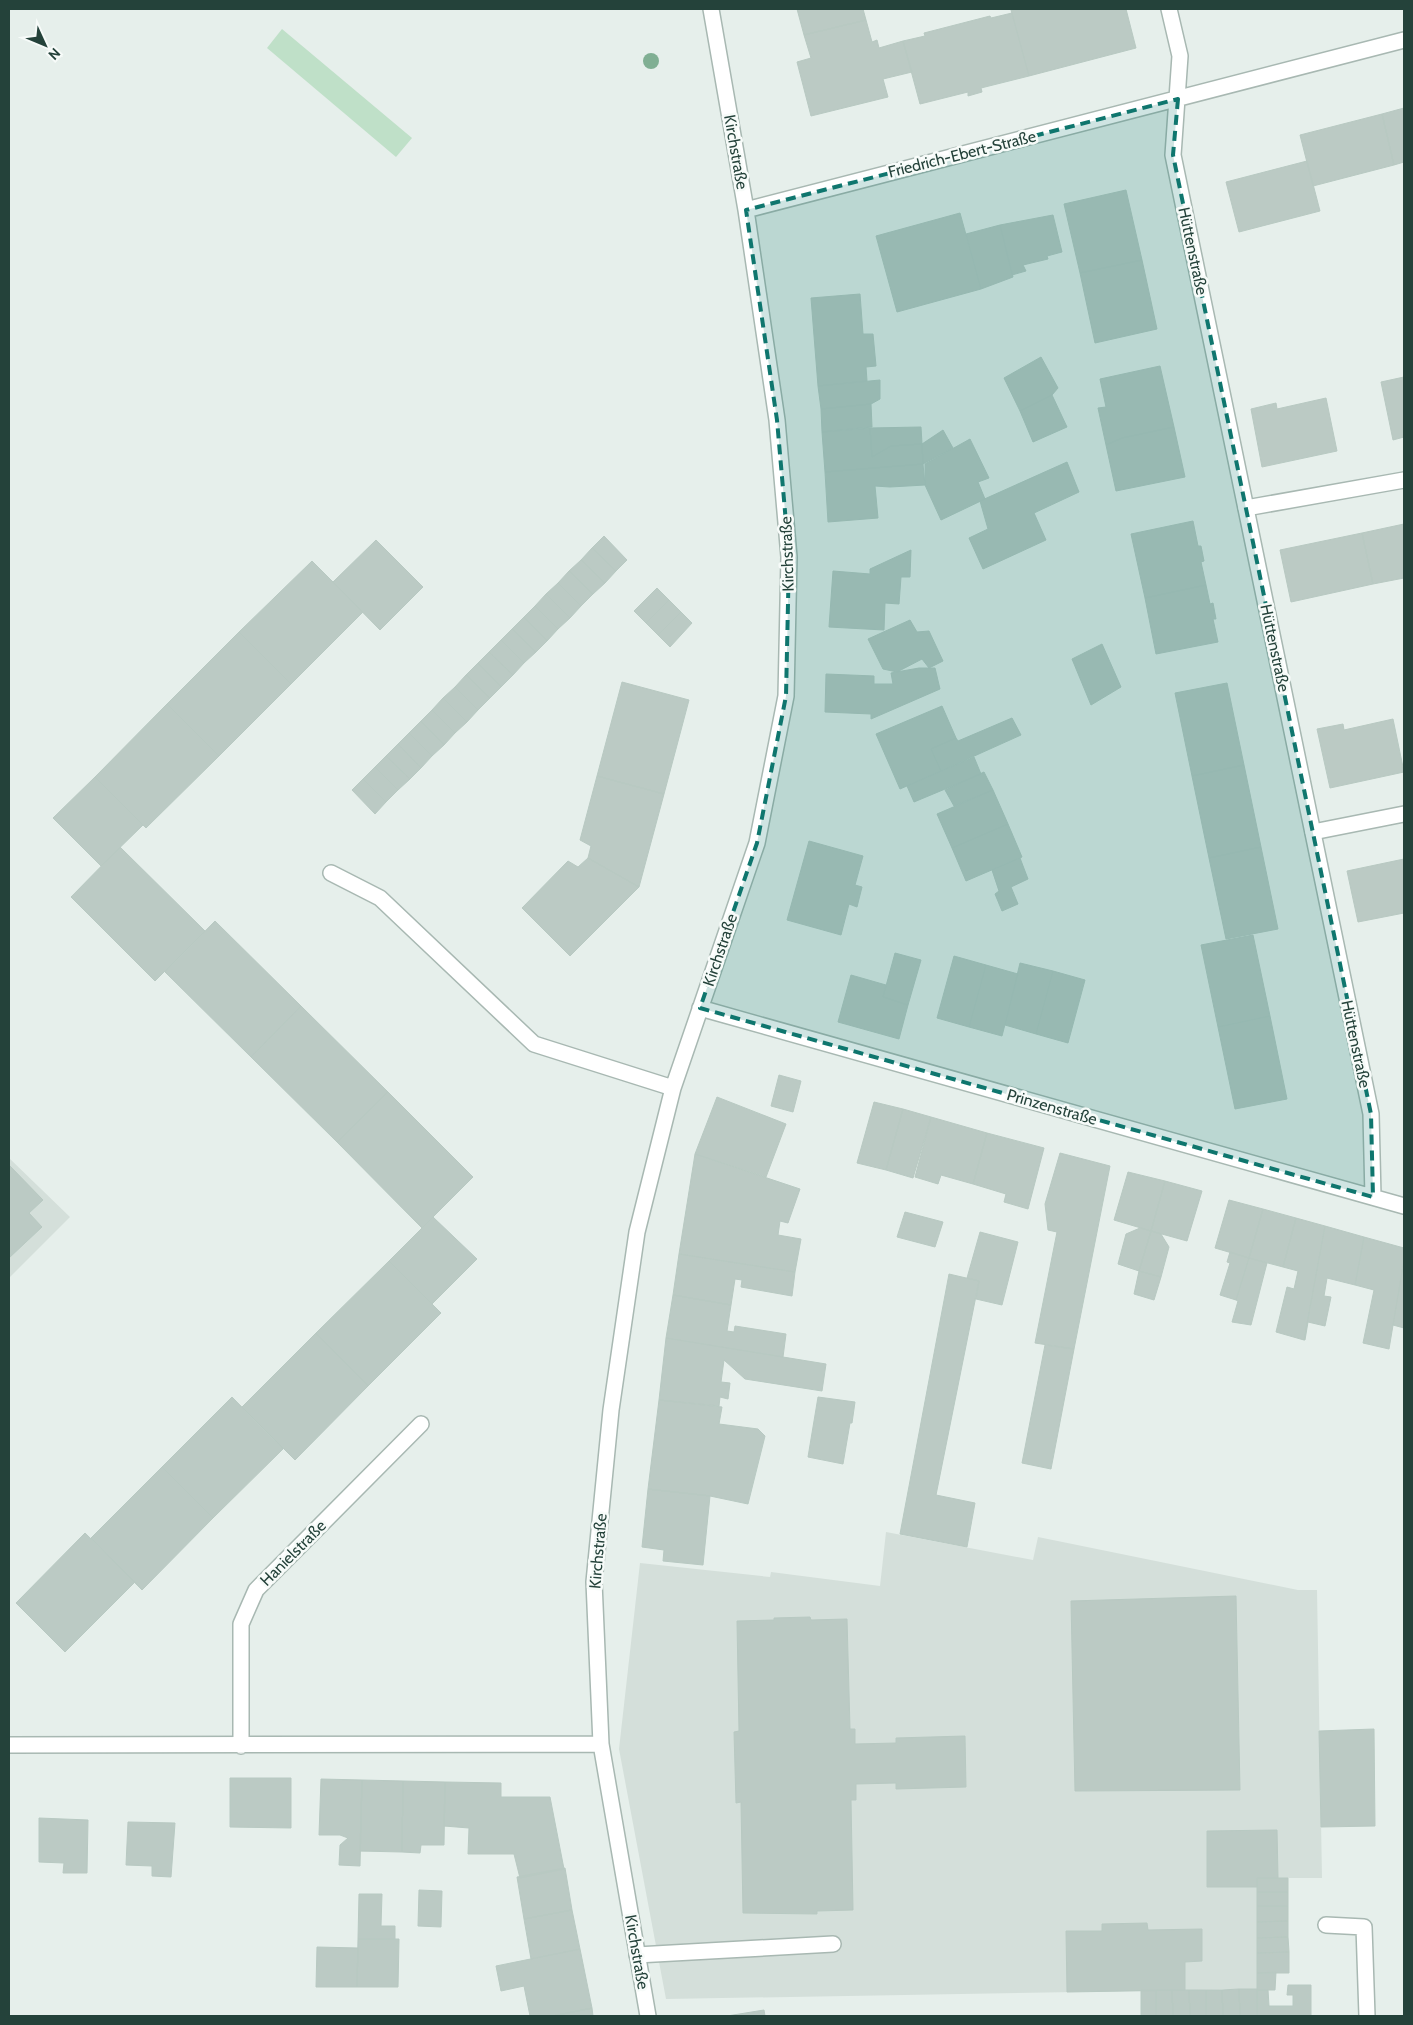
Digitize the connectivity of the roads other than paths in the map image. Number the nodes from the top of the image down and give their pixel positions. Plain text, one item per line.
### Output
1 (711, 9) edge
2 (1169, 9) edge
3 (1404, 40) edge
4 (1178, 99) junction
5 (746, 210) junction
6 (1404, 480) edge
7 (1246, 508) junction
8 (1404, 814) edge
9 (1313, 832) junction
10 (331, 873) dead end
11 (700, 1008) junction
12 (672, 1088) junction
13 (1373, 1197) junction
14 (1404, 1206) edge
15 (421, 1424) dead end
16 (601, 1744) junction
17 (9, 1746) edge
18 (241, 1746) junction
19 (1326, 1925) dead end
20 (833, 1944) dead end
21 (637, 1955) junction
22 (648, 2016) edge
23 (1367, 2016) edge

1 - 5 street, Kirchstraße
2 - 4 street
3 - 4 street, Friedrich-Ebert-Straße
4 - 5 street, Friedrich-Ebert-Straße
4 - 7 street, Hüttenstraße
5 - 11 street, Kirchstraße
6 - 7 street
7 - 9 street, Hüttenstraße
8 - 9 street
9 - 13 street, Hüttenstraße
10 - 12 street
11 - 12 street, Kirchstraße
11 - 13 street, Prinzenstraße
12 - 16 street, Kirchstraße
13 - 14 street, Prinzenstraße
15 - 18 street, Hanielstraße
16 - 18 street
16 - 21 street, Kirchstraße
17 - 18 street
19 - 23 street
20 - 21 street
21 - 22 street, Kirchstraße

